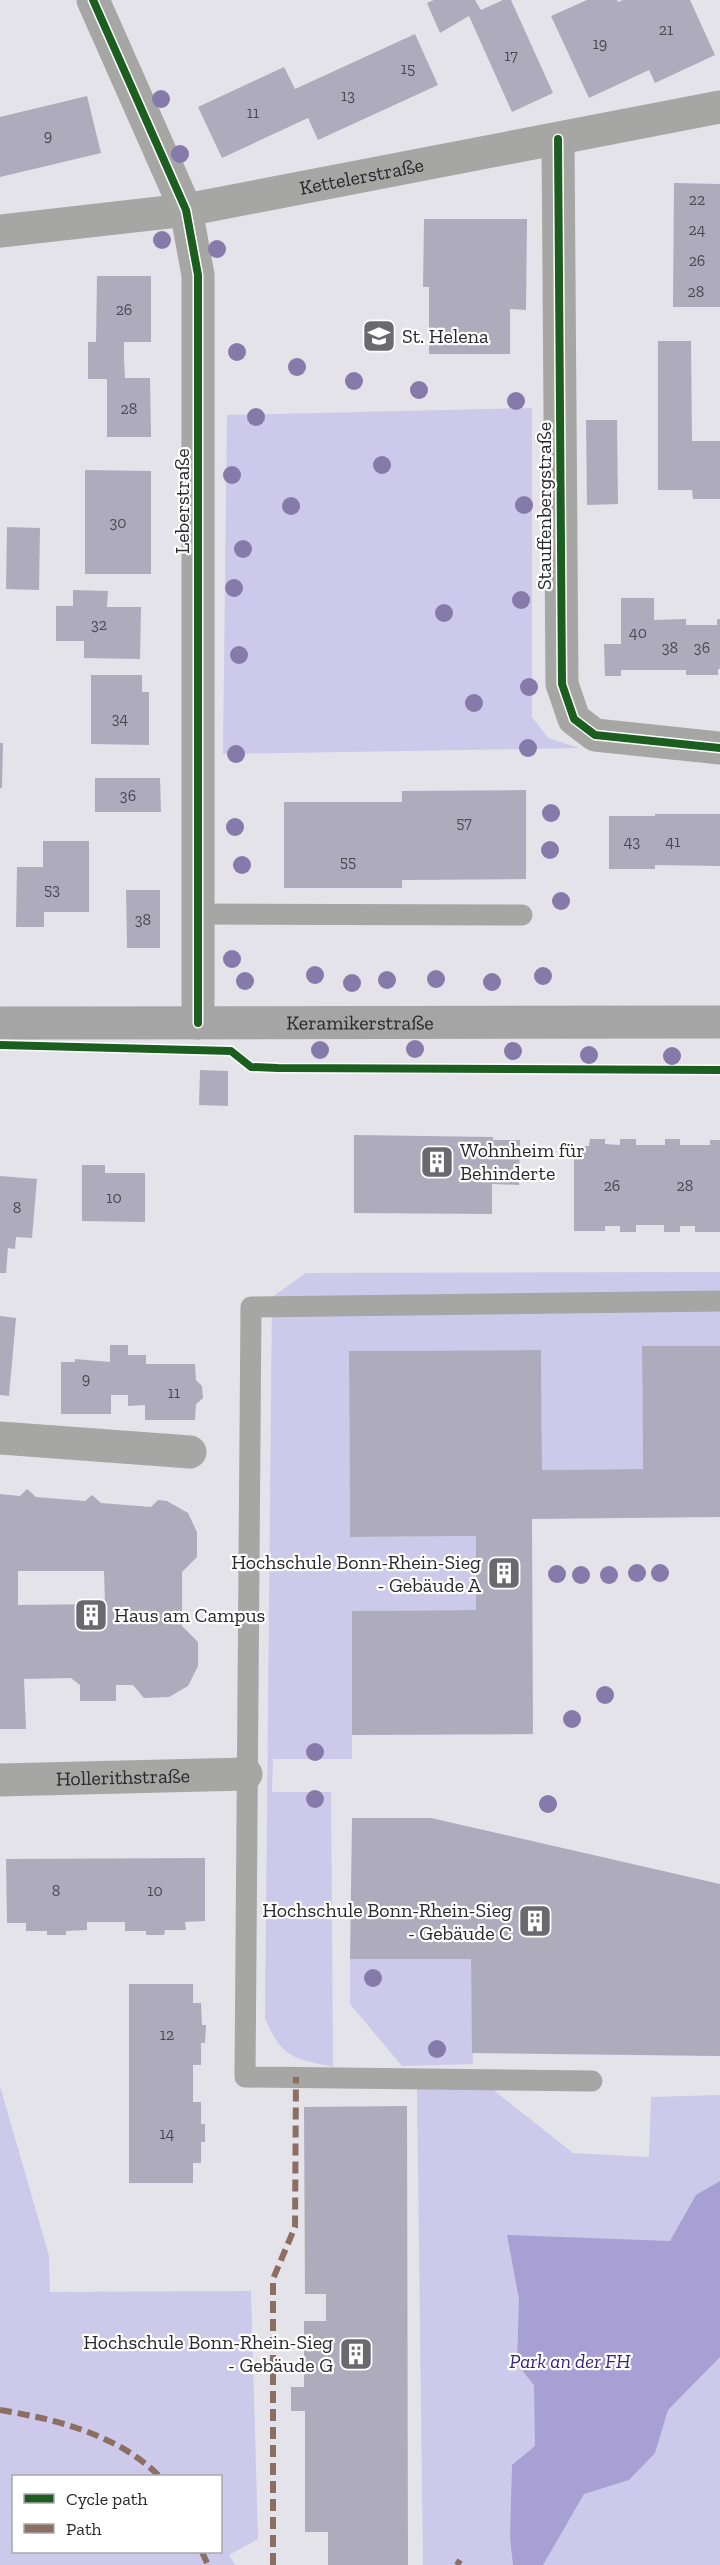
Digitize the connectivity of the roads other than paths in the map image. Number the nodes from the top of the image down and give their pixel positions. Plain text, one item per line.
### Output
1 (93, 0) edge
2 (720, 107) edge
3 (558, 139) junction
4 (186, 210) junction
5 (0, 231) edge
6 (720, 748) edge
7 (198, 914) junction
8 (522, 915) dead end
9 (720, 1022) edge
10 (0, 1023) edge
11 (198, 1023) junction
12 (720, 1301) edge
13 (0, 1438) edge
14 (190, 1452) dead end
15 (246, 1774) junction
16 (0, 1780) edge
17 (592, 2081) dead end

1 - 4 street, Leberstraße
2 - 3 street, Kettelerstraße
3 - 4 street, Kettelerstraße
3 - 6 street, Stauffenbergstraße
4 - 5 street, Kettelerstraße
4 - 7 street, Leberstraße
7 - 8 lane
7 - 11 street, Leberstraße
9 - 11 street, Keramikerstraße
10 - 11 street, Keramikerstraße
12 - 15 lane
13 - 14 street
15 - 16 street, Hollerithstraße
15 - 17 lane

